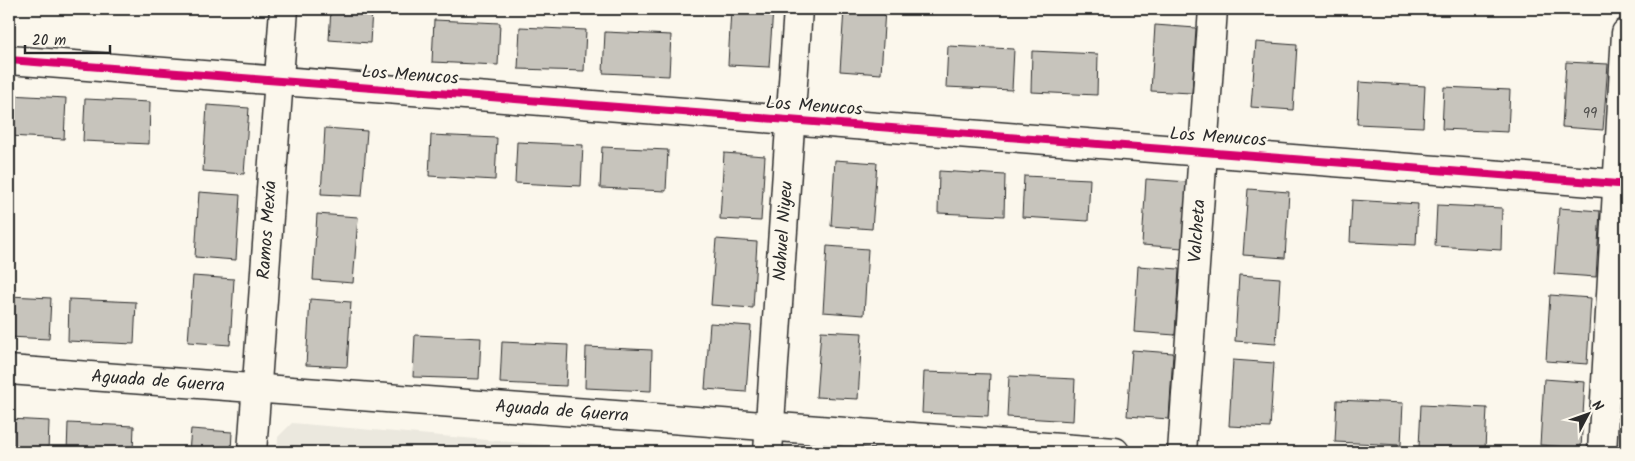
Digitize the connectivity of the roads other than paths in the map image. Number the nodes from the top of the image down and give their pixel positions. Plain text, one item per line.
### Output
1 (284, 9) edge
2 (798, 9) edge
3 (1213, 9) edge
4 (1626, 33) edge
5 (9, 60) edge
6 (279, 81) junction
7 (791, 120) junction
8 (1203, 152) junction
9 (1618, 184) junction
10 (9, 370) edge
11 (257, 389) junction
12 (769, 440) edge
13 (252, 452) edge
14 (1115, 452) edge
15 (1182, 452) edge
16 (1602, 452) edge

1 - 6 street, Ramos Mexía
2 - 7 street, Nahuel Niyeu
3 - 8 street, Valcheta
4 - 9 street
5 - 6 street, Los Menucos
6 - 7 street, Los Menucos
6 - 11 street, Ramos Mexía
7 - 8 street, Los Menucos
7 - 12 street, Nahuel Niyeu
8 - 9 street, Los Menucos
8 - 15 street, Valcheta
9 - 16 street
10 - 11 street, Aguada de Guerra
11 - 12 street, Aguada de Guerra
11 - 13 street, Ramos Mexía
12 - 14 street, Aguada de Guerra

